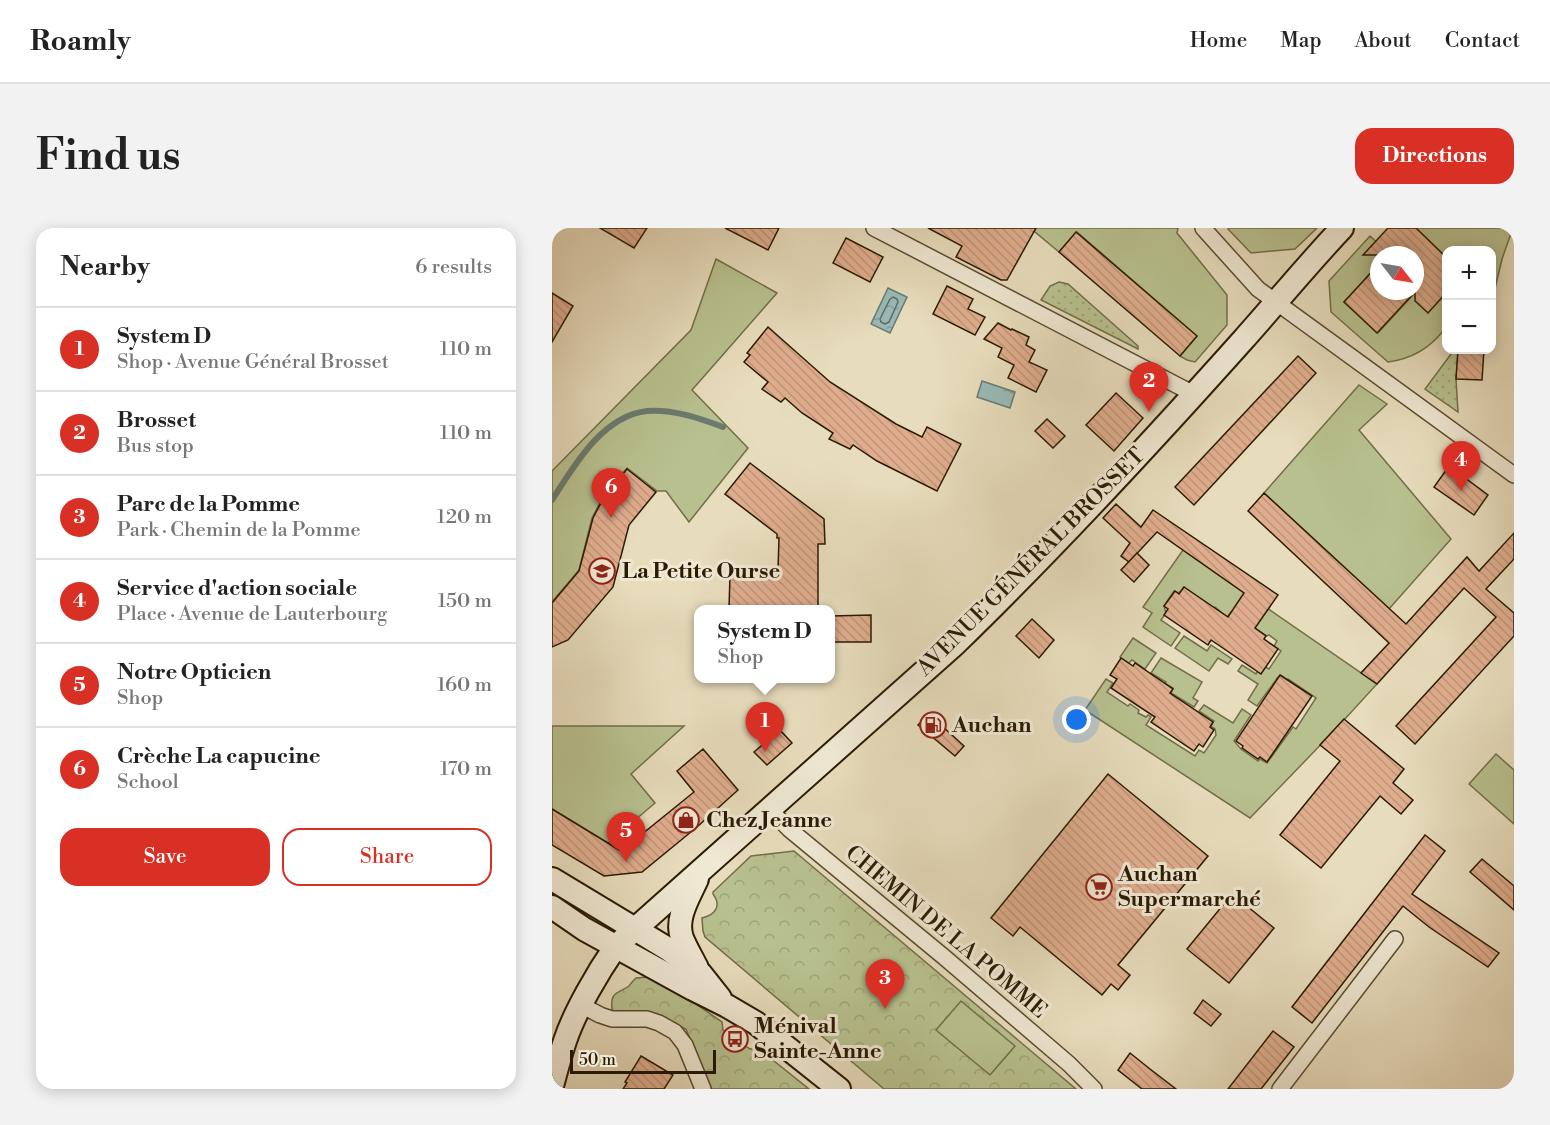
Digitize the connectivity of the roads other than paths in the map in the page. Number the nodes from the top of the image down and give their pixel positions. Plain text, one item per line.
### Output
1 (874, 228) edge
2 (1203, 228) edge
3 (1342, 228) edge
4 (1276, 303) junction
5 (1193, 394) junction
6 (1514, 475) edge
7 (769, 809) junction
8 (700, 872) junction
9 (552, 879) edge
10 (552, 907) edge
11 (635, 928) junction
12 (1395, 939) dead end
13 (616, 946) junction
14 (701, 974) junction
15 (581, 1005) junction
16 (727, 1006) junction
17 (552, 1086) edge
18 (1092, 1087) edge
19 (703, 1089) edge
20 (839, 1089) edge
21 (1280, 1089) edge

1 - 5 street
2 - 4 street
3 - 4 main road, AVENUE GÉNÉRAL BROSSET
4 - 5 main road, AVENUE GÉNÉRAL BROSSET
4 - 6 street
5 - 7 main road, AVENUE GÉNÉRAL BROSSET
7 - 8 main road, AVENUE GÉNÉRAL BROSSET
7 - 18 street, CHEMIN DE LA POMME
8 - 11 main road, AVENUE GÉNÉRAL BROSSET
8 - 14 main road
9 - 11 main road
10 - 13 main road
11 - 13 main road, AVENUE GÉNÉRAL BROSSET
11 - 14 main road
12 - 21 street
13 - 15 main road, AVENUE GÉNÉRAL BROSSET
13 - 16 main road
14 - 16 main road
15 - 17 main road, AVENUE GÉNÉRAL BROSSET
15 - 19 street
16 - 20 main road

